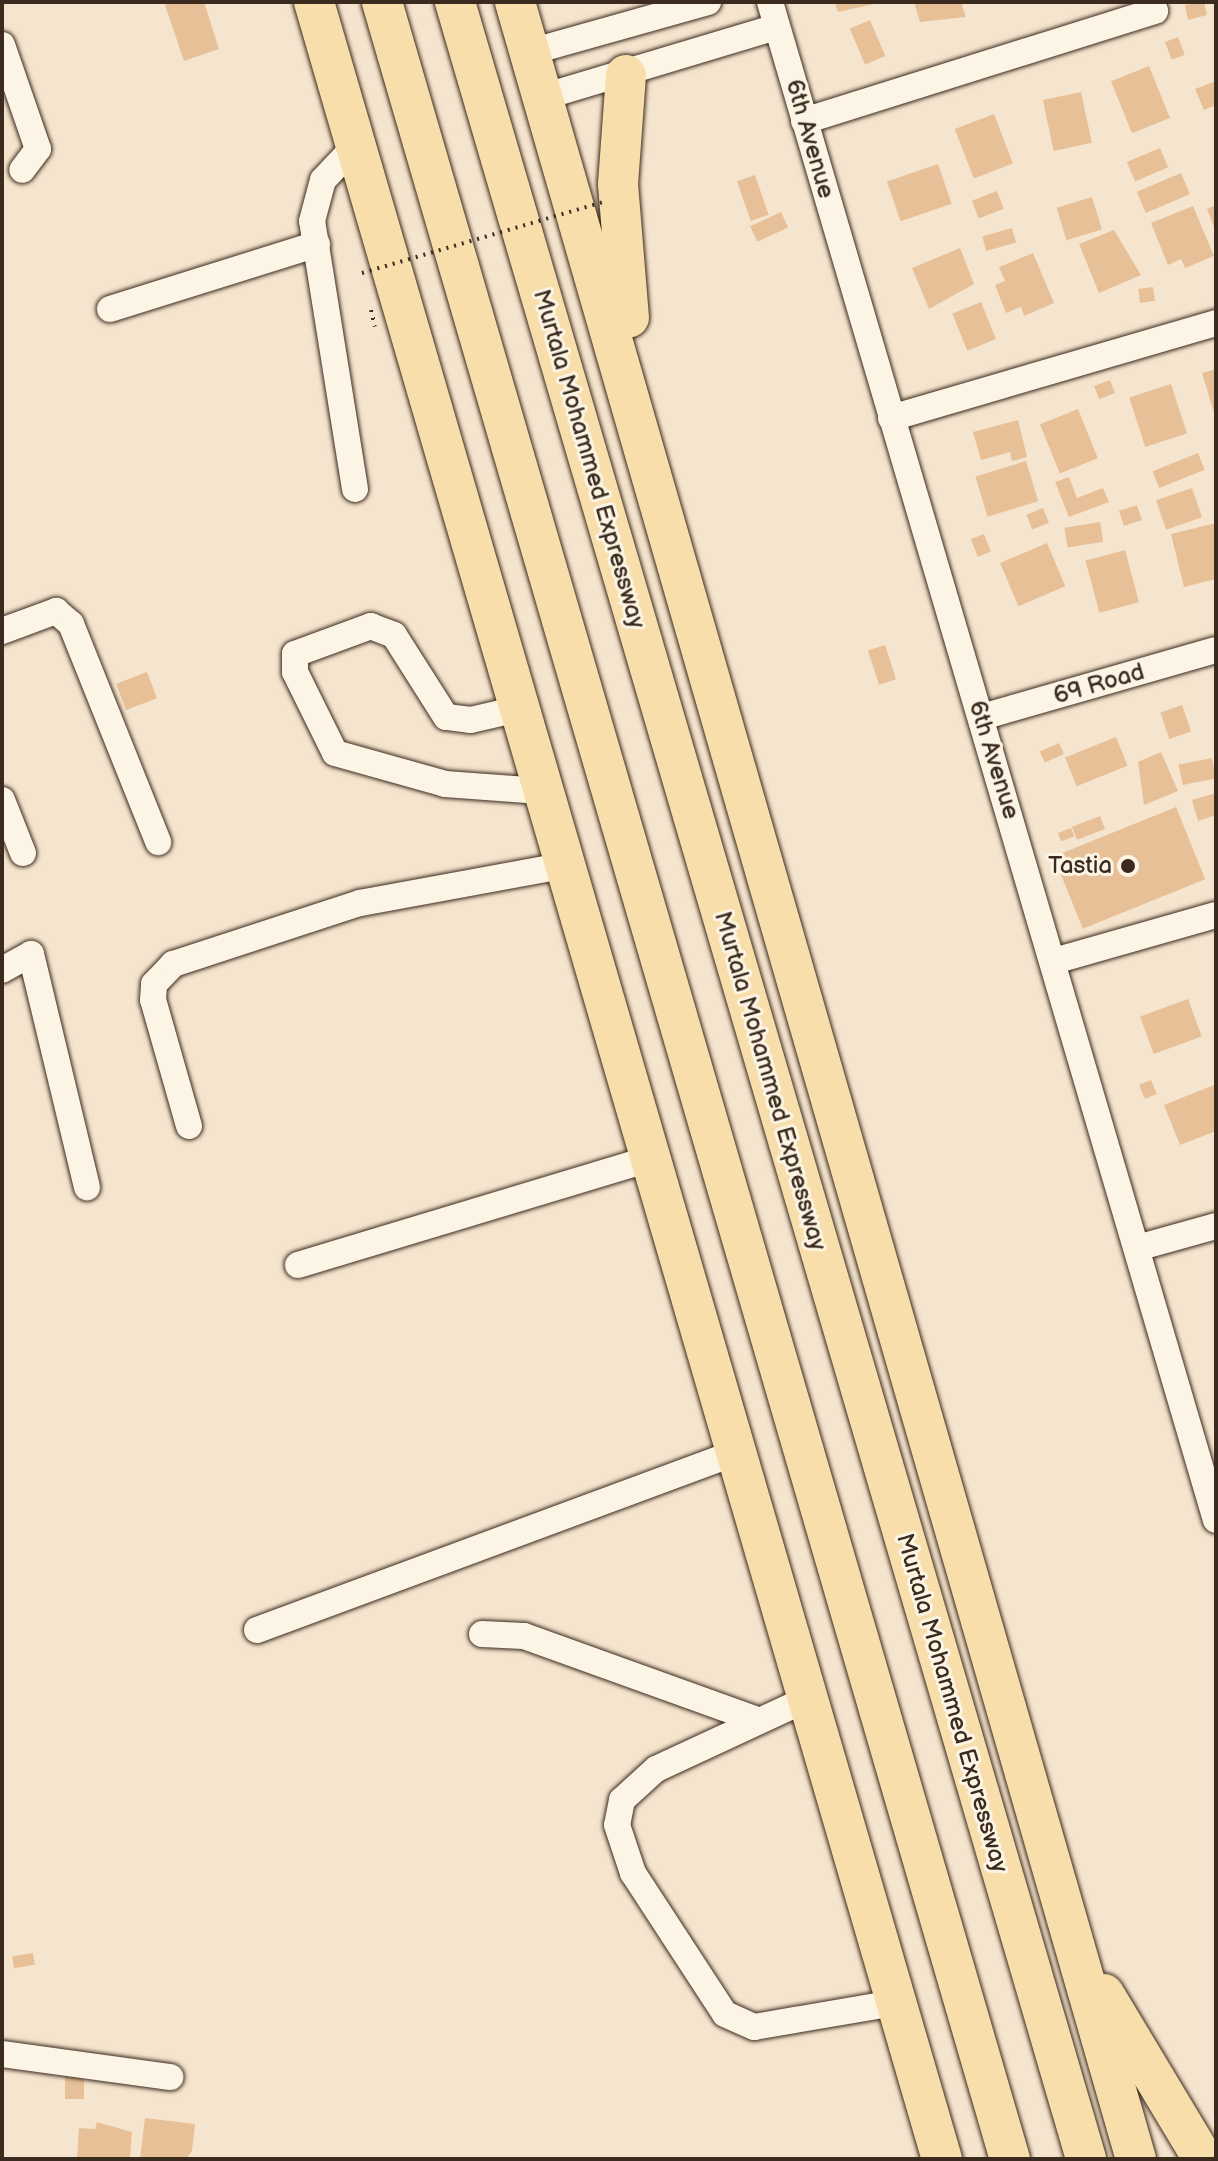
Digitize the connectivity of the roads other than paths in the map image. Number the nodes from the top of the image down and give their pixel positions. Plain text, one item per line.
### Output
1 (314, 2) edge
2 (382, 2) edge
3 (455, 2) edge
4 (515, 2) edge
5 (708, 2) edge
6 (1155, 11) dead end
7 (774, 15) edge
8 (2, 45) edge
9 (530, 52) junction
10 (626, 75) junction
11 (543, 97) junction
12 (804, 121) junction
13 (356, 145) junction
14 (22, 170) dead end
15 (317, 244) junction
16 (110, 309) dead end
17 (1216, 323) edge
18 (891, 418) junction
19 (355, 489) dead end
20 (689, 611) junction
21 (2, 631) edge
22 (1216, 650) edge
23 (518, 709) junction
24 (982, 717) junction
25 (541, 791) junction
26 (2, 800) edge
27 (158, 842) dead end
28 (23, 853) dead end
29 (562, 866) junction
30 (1216, 915) edge
31 (1054, 961) junction
32 (2, 970) edge
33 (189, 1126) dead end
34 (648, 1159) junction
35 (87, 1187) dead end
36 (1216, 1226) edge
37 (1137, 1248) junction
38 (298, 1265) dead end
39 (735, 1453) junction
40 (1216, 1520) edge
41 (257, 1630) dead end
42 (482, 1634) dead end
43 (807, 1699) junction
44 (754, 1719) junction
45 (1078, 1949) junction
46 (895, 2003) junction
47 (911, 2052) junction
48 (2, 2054) edge
49 (170, 2077) dead end
50 (919, 2159) edge
51 (942, 2159) edge
52 (1010, 2159) edge
53 (1086, 2159) edge
54 (1136, 2159) edge
55 (1203, 2159) edge

1 - 13 highway
2 - 52 highway
3 - 53 highway, Murtala Mohammed Expressway
4 - 9 highway
5 - 9 street
6 - 12 street
7 - 10 street
7 - 12 street, 6th Avenue
8 - 14 street
9 - 11 highway
10 - 11 street
10 - 20 highway
11 - 20 highway
12 - 18 street, 6th Avenue
13 - 15 street
13 - 23 highway
15 - 16 street
15 - 19 street
17 - 18 street
18 - 24 street, 6th Avenue
20 - 45 highway
21 - 27 street
22 - 24 street, 69 Road
23 - 25 highway
23 - 25 street
24 - 31 street, 6th Avenue
25 - 29 highway
26 - 28 street
29 - 33 street
29 - 34 highway
30 - 31 street
31 - 37 street, 6th Avenue
32 - 35 street
34 - 38 street
34 - 39 highway
36 - 37 street
37 - 40 street, 6th Avenue
39 - 41 street
39 - 43 highway
42 - 44 street
43 - 44 street
43 - 46 highway
44 - 46 street
45 - 54 highway
45 - 55 highway
46 - 47 highway
47 - 50 highway
47 - 51 highway
48 - 49 street

